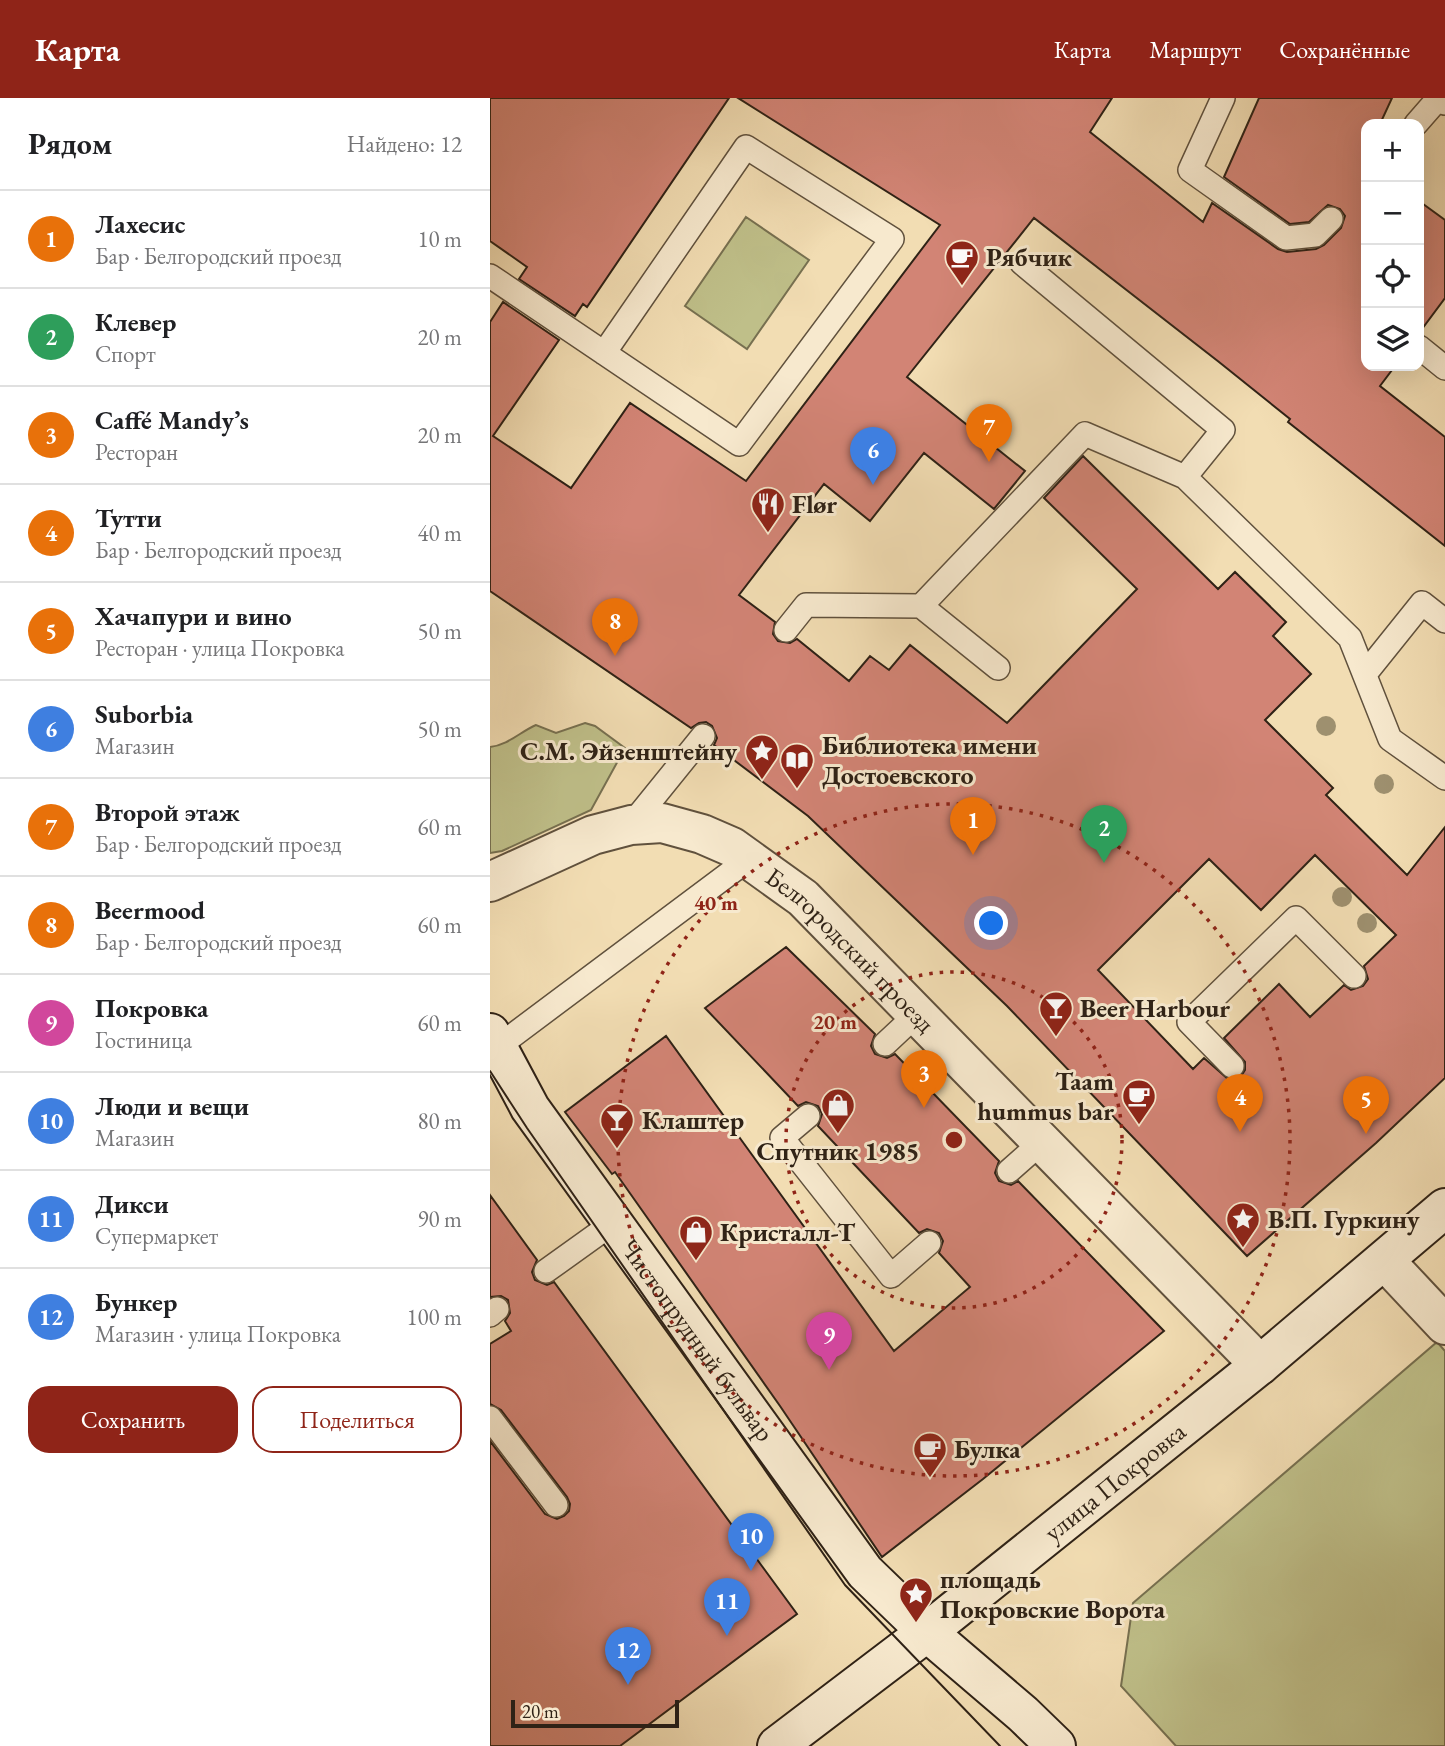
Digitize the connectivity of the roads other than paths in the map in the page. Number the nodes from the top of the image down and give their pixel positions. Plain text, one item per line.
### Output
1 (1223, 98) edge
2 (1445, 103) edge
3 (1420, 119) edge
4 (1331, 219) dead end
5 (1022, 263) dead end
6 (490, 276) edge
7 (1424, 351) edge
8 (604, 353) junction
9 (1445, 368) edge
10 (1185, 477) junction
11 (920, 606) junction
12 (1445, 621) edge
13 (786, 630) dead end
14 (998, 668) dead end
15 (1365, 674) junction
16 (702, 736) dead end
17 (1445, 778) edge
18 (631, 825) junction
19 (750, 858) junction
20 (490, 882) edge
21 (1354, 976) dead end
22 (917, 1014) junction
23 (885, 1044) dead end
24 (492, 1047) edge
25 (1232, 1066) dead end
26 (808, 1116) dead end
27 (1043, 1141) junction
28 (1009, 1171) dead end
29 (1445, 1208) edge
30 (612, 1223) junction
31 (929, 1243) dead end
32 (1385, 1261) junction
33 (546, 1271) dead end
34 (1445, 1325) edge
35 (1260, 1365) junction
36 (490, 1418) edge
37 (556, 1505) dead end
38 (927, 1632) junction
39 (778, 1746) edge
40 (1056, 1746) edge

1 - 4 lane
2 - 3 lane
5 - 10 lane
6 - 8 lane
7 - 9 lane
8 - 8 lane
10 - 11 lane
10 - 15 lane
11 - 13 lane
11 - 14 lane
12 - 15 lane
15 - 17 lane
16 - 18 lane
18 - 19 main road, Белгородский проезд
18 - 20 main road, Белгородский проезд
19 - 22 main road, Белгородский проезд
19 - 24 lane
21 - 25 lane
22 - 23 lane
22 - 27 main road, Белгородский проезд
24 - 30 main road, Чистопрудный бульвар
26 - 31 lane
27 - 28 lane
27 - 35 main road, Белгородский проезд
29 - 32 main road, улица Покровка
30 - 33 lane
30 - 38 main road, Чистопрудный бульвар
32 - 34 main road
32 - 35 main road, улица Покровка
35 - 38 main road, улица Покровка
36 - 37 lane
38 - 39 main road, улица Покровка
38 - 40 main road, Чистопрудный бульвар

